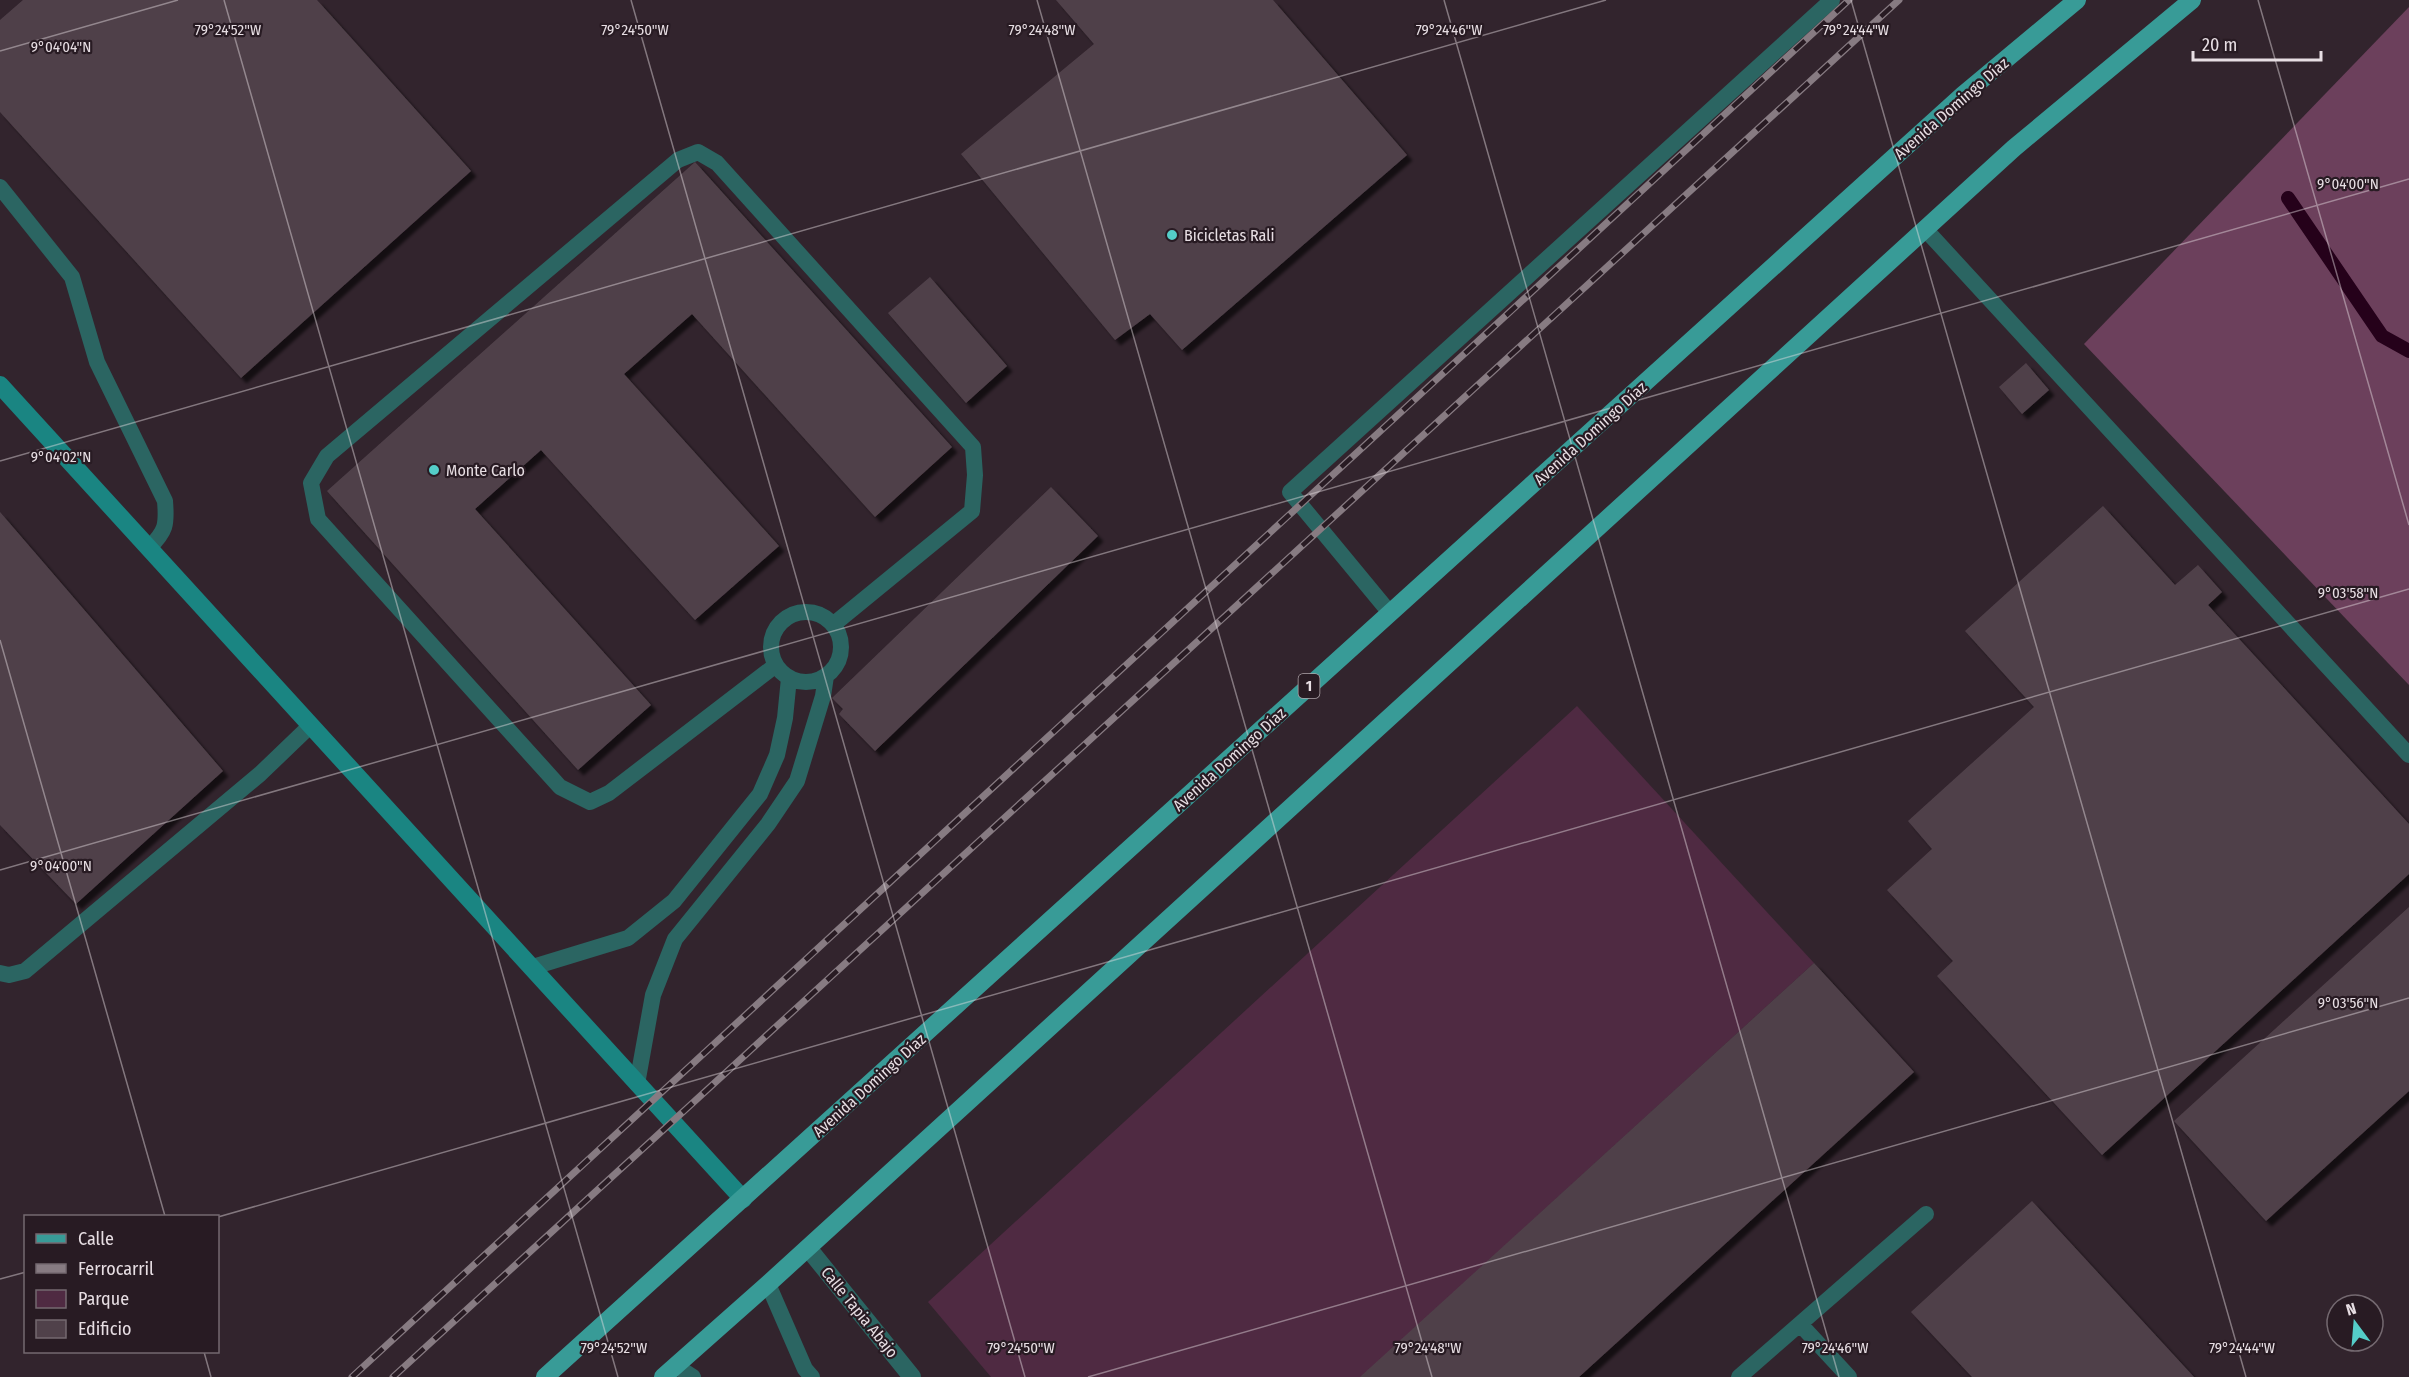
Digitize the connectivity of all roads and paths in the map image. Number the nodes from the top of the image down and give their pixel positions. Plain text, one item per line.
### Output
1 (2077, 0) edge
2 (2192, 0) edge
3 (1828, 2) edge
4 (0, 187) edge
5 (1925, 230) junction
6 (0, 385) edge
7 (149, 548) junction
8 (1390, 613) junction
9 (834, 624) junction
10 (776, 665) junction
11 (826, 676) junction
12 (789, 678) junction
13 (310, 726) junction
14 (2409, 755) edge
15 (533, 967) junction
16 (0, 973) edge
17 (637, 1084) junction
18 (743, 1199) junction
19 (1926, 1214) dead end
20 (808, 1248) junction
21 (768, 1284) junction
22 (1800, 1324) junction
23 (669, 1371) edge
24 (545, 1377) edge
25 (693, 1377) edge
26 (812, 1377) edge
27 (912, 1377) edge
28 (1739, 1377) edge
29 (1848, 1377) edge

1 - 8 main road, Avenida Domingo Díaz / 1
2 - 5 main road
3 - 8 lane
4 - 7 lane
5 - 14 lane
5 - 20 main road
6 - 7 street
7 - 13 street
8 - 18 main road, Avenida Domingo Díaz / 1
9 - 10 lane
9 - 10 lane
9 - 11 lane
10 - 12 lane
11 - 12 lane
11 - 17 lane
12 - 15 lane
13 - 15 street
13 - 16 lane
15 - 17 street
17 - 18 street
18 - 24 main road, Avenida Domingo Díaz / 1
19 - 22 lane
20 - 21 main road
20 - 27 street, Calle Tapia Abajo
21 - 23 main road
21 - 26 lane
22 - 28 lane
22 - 29 lane
23 - 25 lane

